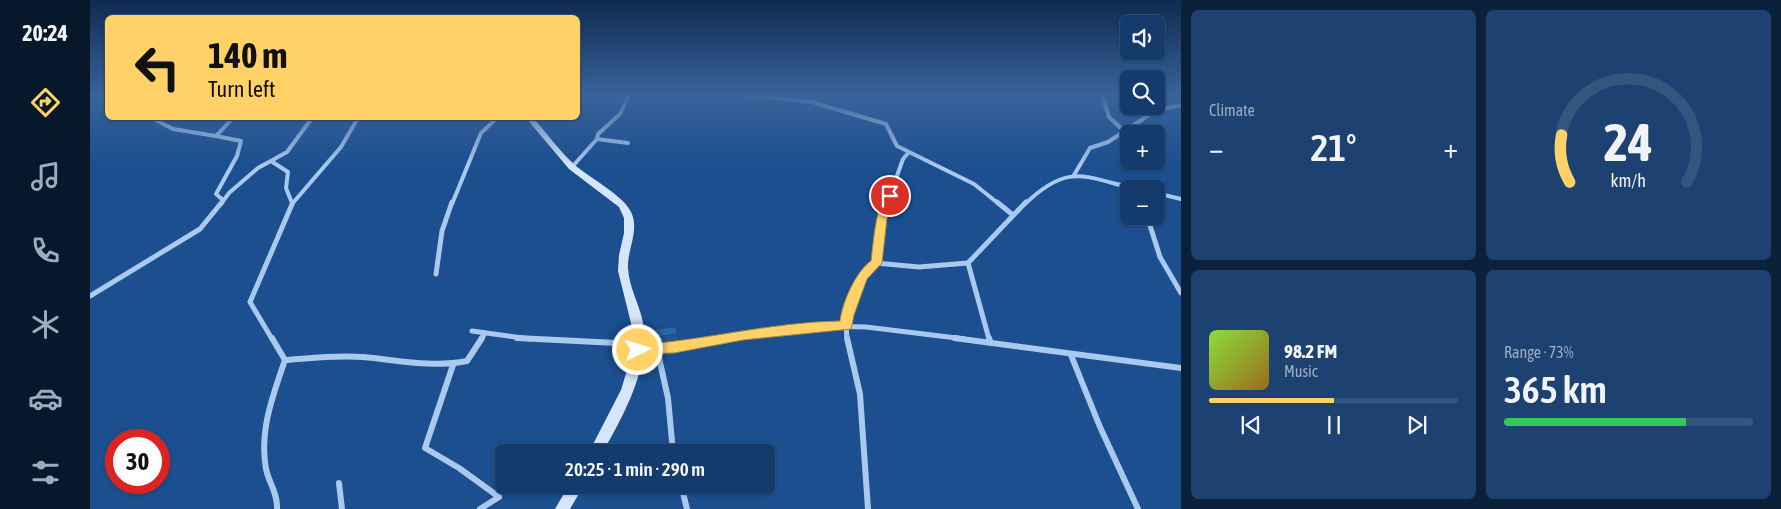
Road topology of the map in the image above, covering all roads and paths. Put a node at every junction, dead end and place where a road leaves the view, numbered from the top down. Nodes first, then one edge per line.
1 (615, 119) edge
2 (869, 119) edge
3 (156, 120) edge
4 (231, 120) edge
5 (311, 120) edge
6 (357, 120) edge
7 (495, 120) edge
8 (531, 120) edge
9 (1120, 134) edge
10 (216, 136) junction
11 (597, 139) junction
12 (628, 143) dead end
13 (909, 152) junction
14 (271, 161) junction
15 (572, 167) junction
16 (1074, 175) junction
17 (1120, 185) edge
18 (1165, 195) edge
19 (1181, 199) edge
20 (223, 200) junction
21 (292, 203) junction
22 (1013, 214) junction
23 (1150, 225) edge
24 (876, 263) junction
25 (968, 263) junction
26 (436, 274) dead end
27 (1181, 293) edge
28 (90, 296) edge
29 (846, 326) junction
30 (472, 331) dead end
31 (485, 333) junction
32 (990, 341) junction
33 (638, 347) junction
34 (657, 349) junction
35 (1071, 354) junction
36 (285, 360) junction
37 (453, 364) junction
38 (1181, 368) edge
39 (600, 444) edge
40 (672, 444) edge
41 (339, 483) dead end
42 (571, 494) edge
43 (684, 494) edge
44 (276, 509) edge
45 (342, 509) edge
46 (480, 509) edge
47 (562, 509) edge
48 (688, 509) edge
49 (868, 509) edge
50 (1138, 509) edge

1 - 11 street
2 - 13 street
3 - 10 street
4 - 10 street
5 - 14 street
6 - 21 street
7 - 26 street
8 - 15 street
9 - 16 street
10 - 20 street
11 - 12 street
11 - 15 street
13 - 22 street
13 - 24 street
14 - 20 street
14 - 21 street
15 - 33 street
16 - 17 street
16 - 22 street
18 - 19 street
20 - 28 street
21 - 36 street
22 - 25 street
23 - 27 street
24 - 25 street
24 - 29 street
25 - 32 street
29 - 32 street
29 - 34 street
29 - 49 street
30 - 31 street
31 - 33 street
31 - 37 street
32 - 35 street
33 - 34 street
33 - 39 street
34 - 40 street
35 - 38 street
35 - 50 street
36 - 37 street
36 - 44 street
37 - 46 street
41 - 45 street
42 - 47 street
43 - 48 street

